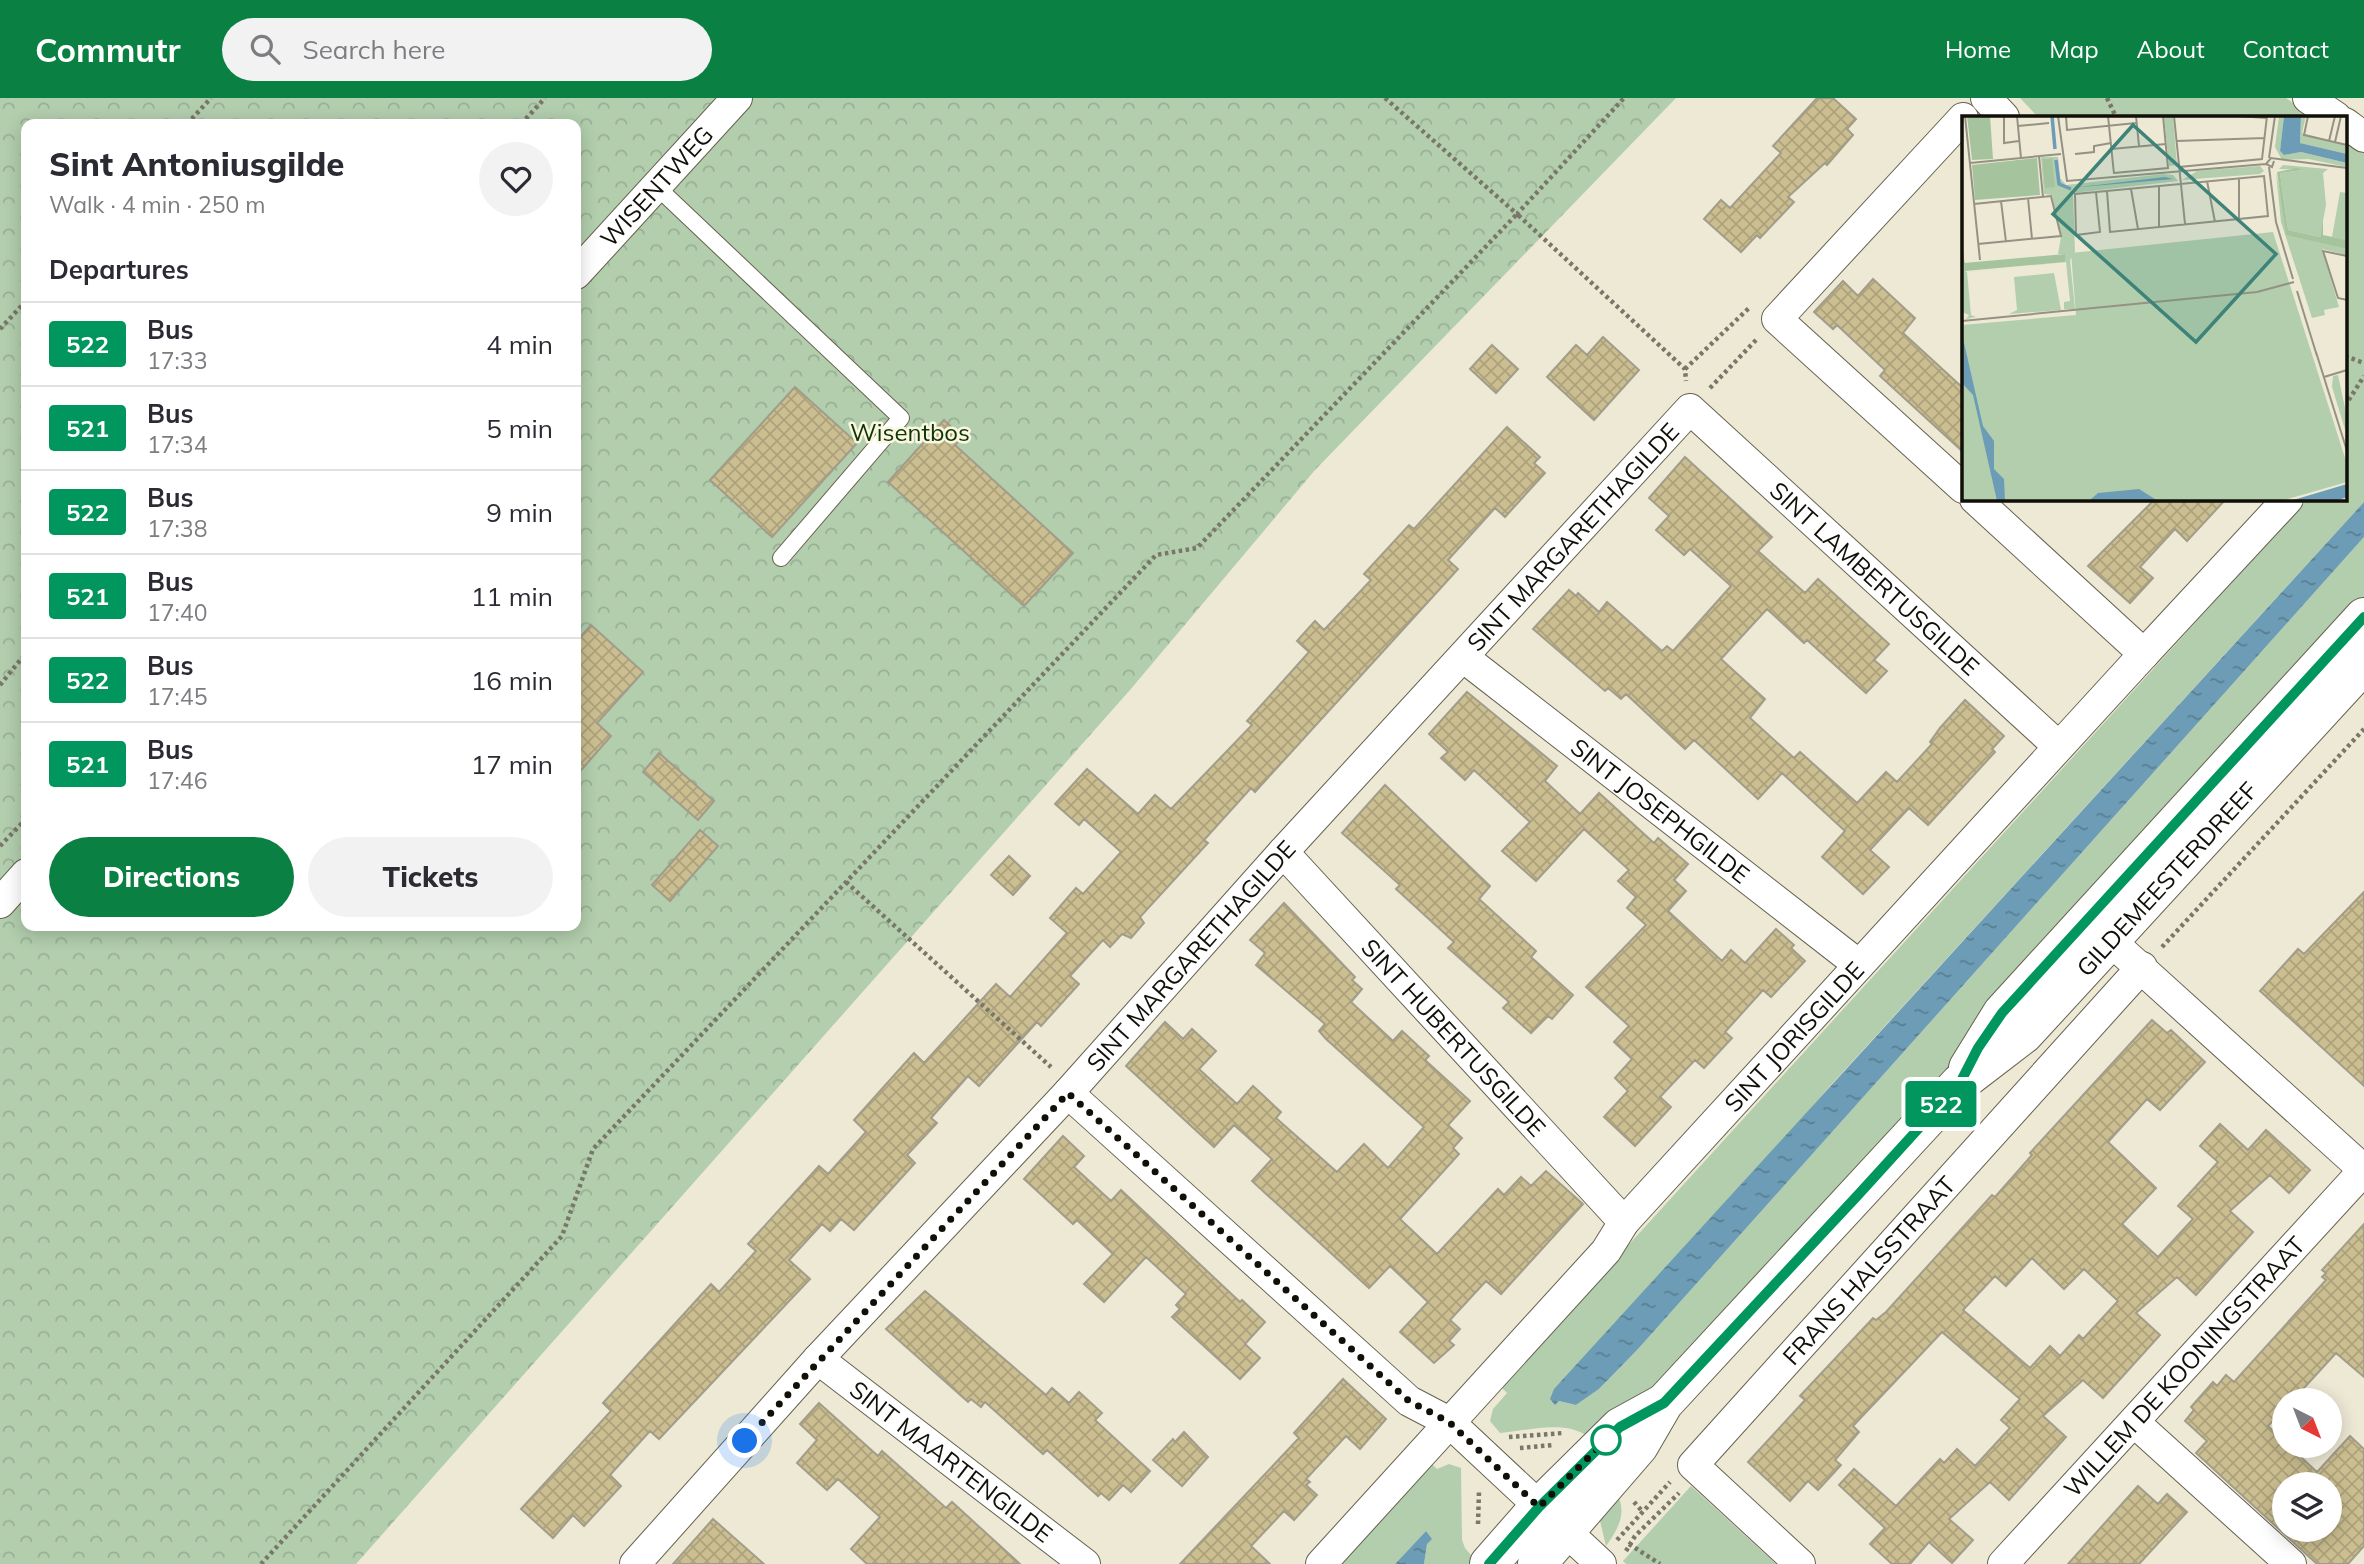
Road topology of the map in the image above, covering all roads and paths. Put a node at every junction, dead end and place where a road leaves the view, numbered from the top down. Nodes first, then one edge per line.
1 (211, 98) edge
2 (545, 98) edge
3 (737, 98) edge
4 (1385, 98) edge
5 (1624, 98) edge
6 (1984, 98) edge
7 (2107, 98) edge
8 (2308, 98) edge
9 (1966, 116) edge
10 (2003, 116) edge
11 (2116, 116) edge
12 (2335, 116) edge
13 (192, 119) edge
14 (526, 119) edge
15 (1962, 120) edge
16 (2346, 124) edge
17 (2364, 136) edge
18 (657, 187) junction
19 (1517, 214) junction
20 (581, 269) edge
21 (21, 306) edge
22 (1777, 319) junction
23 (0, 329) edge
24 (2346, 356) edge
25 (2364, 363) edge
26 (1685, 369) junction
27 (2364, 376) edge
28 (2346, 404) edge
29 (1690, 409) junction
30 (1962, 487) edge
31 (1976, 500) edge
32 (2287, 500) edge
33 (781, 558) dead end
34 (2364, 617) edge
35 (2144, 654) junction
36 (1463, 657) junction
37 (21, 659) edge
38 (2364, 664) edge
39 (0, 685) edge
40 (2364, 729) edge
41 (2058, 746) junction
42 (21, 823) edge
43 (0, 846) edge
44 (1283, 852) junction
45 (21, 880) edge
46 (846, 882) junction
47 (0, 903) edge
48 (2099, 930) junction
49 (1859, 965) junction
50 (2142, 967) junction
51 (1068, 1093) junction
52 (2364, 1170) edge
53 (1624, 1222) junction
54 (818, 1359) junction
55 (1449, 1422) junction
56 (2134, 1422) junction
57 (1576, 1434) dead end
58 (1481, 1452) junction
59 (1690, 1475) junction
60 (1552, 1520) junction
61 (1618, 1538) junction
62 (1629, 1544) junction
63 (1493, 1560) edge
64 (1603, 1561) edge
65 (261, 1564) edge
66 (635, 1564) edge
67 (1085, 1564) edge
68 (1321, 1564) edge
69 (1537, 1564) edge
70 (1660, 1564) edge
71 (1800, 1564) edge
72 (2003, 1564) edge
73 (2291, 1564) edge

1 - 13 path
2 - 14 path
3 - 18 street, WISENTWEG
4 - 19 path
5 - 19 path
6 - 9 street
6 - 10 street
7 - 11 path
8 - 12 street
15 - 22 street
16 - 17 street
18 - 20 street, WISENTWEG
18 - 33 lane
19 - 26 path
19 - 46 path
21 - 23 path
22 - 26 path
22 - 29 path
22 - 30 street
24 - 25 path
26 - 29 path
27 - 28 path
29 - 36 street, SINT MARGARETHAGILDE
29 - 41 street, SINT LAMBERTUSGILDE
31 - 35 street
32 - 35 street, SINT JORISGILDE
34 - 48 street, GILDEMEESTERDREEF
35 - 41 street, SINT JORISGILDE
36 - 44 street, SINT MARGARETHAGILDE
36 - 49 street, SINT JOSEPHGILDE
37 - 39 path
38 - 48 street, GILDEMEESTERDREEF
40 - 50 path, GILDEMEESTERDREEF
41 - 49 street, SINT JORISGILDE
42 - 43 path
44 - 51 street, SINT MARGARETHAGILDE
44 - 53 street, SINT HUBERTUSGILDE
45 - 47 street
46 - 51 path
46 - 65 path
48 - 50 street
48 - 60 street, GILDEMEESTERDREEF
49 - 53 street, SINT JORISGILDE
50 - 52 street
50 - 59 street, FRANS HALSSTRAAT
51 - 54 street, SINT MARGARETHAGILDE
51 - 55 street
52 - 56 street, WILLEM DE KOONINGSTRAAT
53 - 55 street, SINT JORISGILDE
54 - 66 street, SINT MARGARETHAGILDE
54 - 67 street, SINT MAARTENGILDE
55 - 58 street
55 - 68 street, SINT JORISGILDE
56 - 72 street, WILLEM DE KOONINGSTRAAT
56 - 73 street
57 - 58 path
58 - 60 street
58 - 63 path
59 - 61 path
59 - 62 path
59 - 71 street
60 - 63 street, GILDEMEESTERDREEF
60 - 64 street
60 - 69 street, GILDEMEESTERDREEF
61 - 62 path
61 - 64 path
62 - 64 path
62 - 70 path

